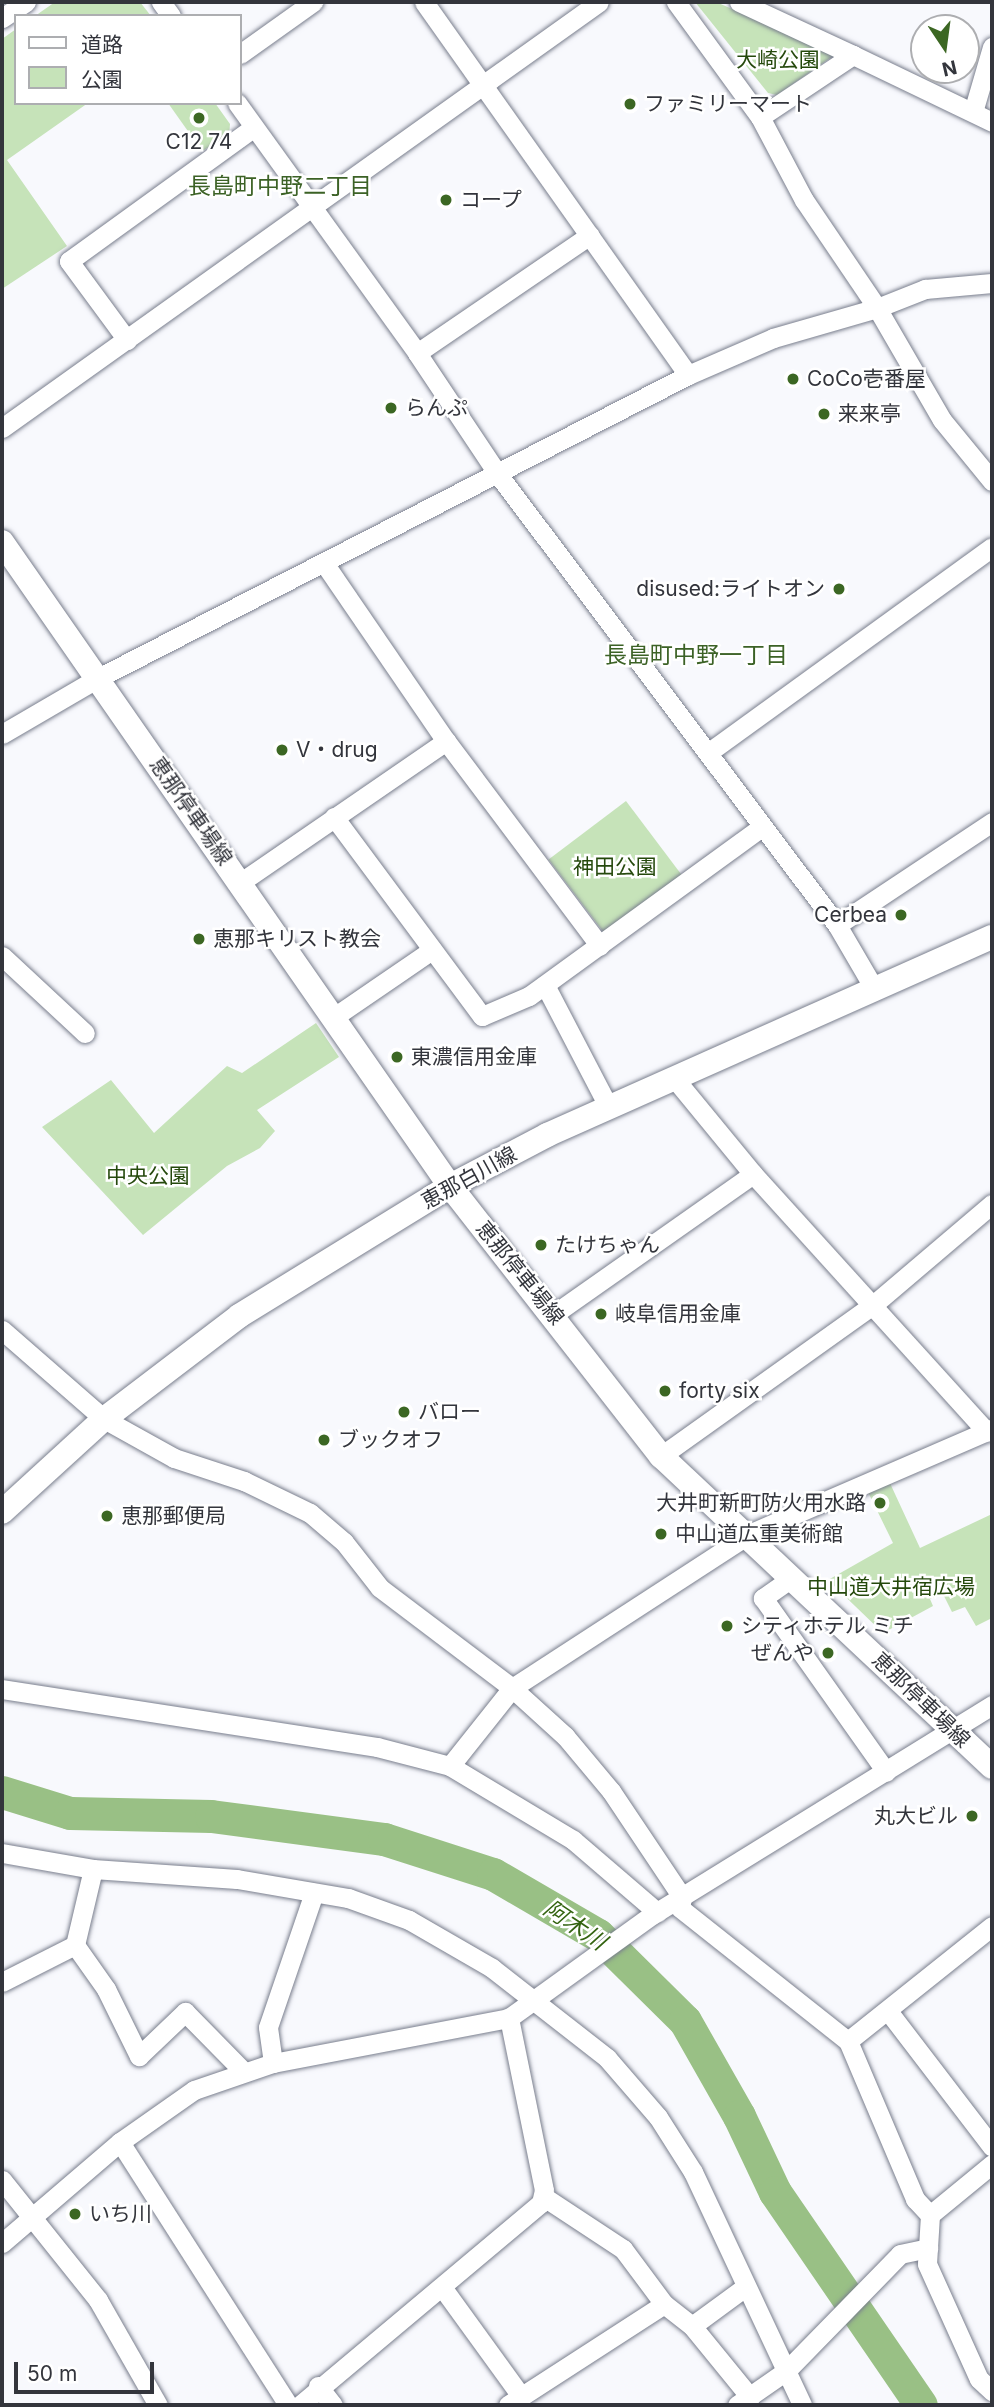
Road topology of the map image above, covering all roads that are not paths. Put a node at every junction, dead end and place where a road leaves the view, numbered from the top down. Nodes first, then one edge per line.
1 (26, 2) edge
2 (313, 2) edge
3 (424, 2) edge
4 (599, 2) edge
5 (676, 2) edge
6 (739, 2) edge
7 (2, 18) edge
8 (992, 47) edge
9 (242, 53) edge
10 (853, 55) junction
11 (484, 87) junction
12 (238, 105) edge
13 (973, 112) junction
14 (760, 117) junction
15 (992, 122) edge
16 (254, 127) junction
17 (313, 208) junction
18 (590, 235) junction
19 (992, 283) edge
20 (877, 308) junction
21 (127, 340) junction
22 (417, 353) junction
23 (688, 374) junction
24 (2, 428) edge
25 (497, 473) junction
26 (992, 481) edge
27 (2, 542) edge
28 (992, 547) edge
29 (324, 563) junction
30 (98, 678) junction
31 (2, 734) edge
32 (446, 741) junction
33 (709, 752) junction
34 (334, 817) junction
35 (992, 822) edge
36 (760, 828) junction
37 (241, 881) junction
38 (837, 925) junction
39 (992, 937) edge
40 (600, 947) junction
41 (432, 950) junction
42 (2, 956) edge
43 (545, 985) junction
44 (875, 990) junction
45 (334, 1017) junction
46 (85, 1033) dead end
47 (675, 1079) junction
48 (609, 1108) junction
49 (753, 1174) junction
50 (450, 1186) junction
51 (992, 1204) edge
52 (874, 1304) junction
53 (554, 1314) junction
54 (2, 1330) edge
55 (104, 1419) junction
56 (990, 1431) edge
57 (661, 1456) junction
58 (2, 1512) edge
59 (749, 1534) junction
60 (793, 1577) junction
61 (512, 1688) junction
62 (2, 1689) edge
63 (992, 1705) edge
64 (954, 1731) junction
65 (450, 1766) junction
66 (992, 1767) edge
67 (886, 1772) junction
68 (2, 1853) edge
69 (93, 1869) junction
70 (314, 1893) junction
71 (682, 1897) junction
72 (655, 1913) junction
73 (992, 1926) edge
74 (75, 1945) junction
75 (2, 1982) edge
76 (532, 2002) junction
77 (888, 2011) junction
78 (509, 2018) junction
79 (848, 2042) junction
80 (273, 2063) junction
81 (244, 2072) junction
82 (120, 2142) junction
83 (992, 2147) edge
84 (992, 2164) edge
85 (2, 2180) edge
86 (544, 2197) junction
87 (930, 2214) junction
88 (31, 2218) junction
89 (2, 2243) edge
90 (928, 2248) junction
91 (442, 2287) junction
92 (744, 2288) junction
93 (664, 2304) junction
94 (692, 2326) junction
95 (786, 2371) junction
96 (318, 2386) junction
97 (992, 2391) edge
98 (514, 2401) edge
99 (743, 2401) edge
100 (158, 2405) edge
101 (288, 2405) edge
102 (300, 2405) edge
103 (333, 2405) edge
104 (802, 2405) edge

1 - 7 street
2 - 9 street
3 - 11 street
4 - 11 street
5 - 14 street
6 - 10 street
8 - 13 street
10 - 13 street
10 - 14 street
11 - 17 street
11 - 18 street
12 - 16 street
13 - 15 street
14 - 20 street
16 - 17 street
16 - 21 street
17 - 21 street
17 - 22 street
18 - 22 street
18 - 23 street
19 - 20 street
20 - 23 street
20 - 26 street
21 - 24 street
22 - 25 street
23 - 25 street
25 - 29 street
25 - 33 street
27 - 30 main road, 恵那停車場線
28 - 33 street
29 - 30 street
29 - 32 street
30 - 31 street
30 - 37 main road, 恵那停車場線
32 - 34 street
32 - 40 street
33 - 36 street
34 - 37 street
34 - 41 street
35 - 38 street
36 - 38 street
36 - 40 street
37 - 45 main road, 恵那停車場線
38 - 44 street
39 - 44 main road, 恵那白川線
40 - 43 street
41 - 43 street
41 - 45 street
42 - 46 street
43 - 48 street
44 - 47 main road, 恵那白川線
45 - 50 main road, 恵那停車場線
47 - 48 main road, 恵那白川線
47 - 49 street
48 - 50 main road, 恵那白川線
49 - 52 street
49 - 53 street
50 - 53 main road, 恵那停車場線
50 - 55 main road, 恵那白川線
51 - 52 street
52 - 56 street
52 - 57 street
53 - 57 main road, 恵那停車場線
54 - 55 street
55 - 58 main road, 恵那白川線
55 - 61 street
56 - 59 street
57 - 59 main road, 恵那停車場線
59 - 60 main road, 恵那停車場線
59 - 61 street
60 - 64 main road, 恵那停車場線
60 - 67 street
61 - 65 street
61 - 71 street
62 - 65 street
63 - 64 street
64 - 66 main road, 恵那停車場線
64 - 67 street
65 - 72 street
67 - 71 street
68 - 69 street
69 - 70 street
69 - 74 street
70 - 76 street
70 - 80 street
71 - 72 street
71 - 79 street
72 - 76 street
73 - 77 street
74 - 75 street
74 - 81 street
76 - 78 street
76 - 92 street
77 - 79 street
77 - 83 street
78 - 80 street
78 - 86 street
79 - 87 street
80 - 81 street
81 - 82 street
82 - 88 street
82 - 101 street
84 - 87 street
85 - 88 street
86 - 91 street
86 - 93 street
87 - 90 street
88 - 89 street
88 - 100 street
90 - 95 street
90 - 97 street
91 - 96 street
91 - 98 street
92 - 94 street
92 - 95 street
93 - 94 street
93 - 98 street
94 - 99 street
95 - 99 street
95 - 104 street
96 - 102 street
96 - 103 street

